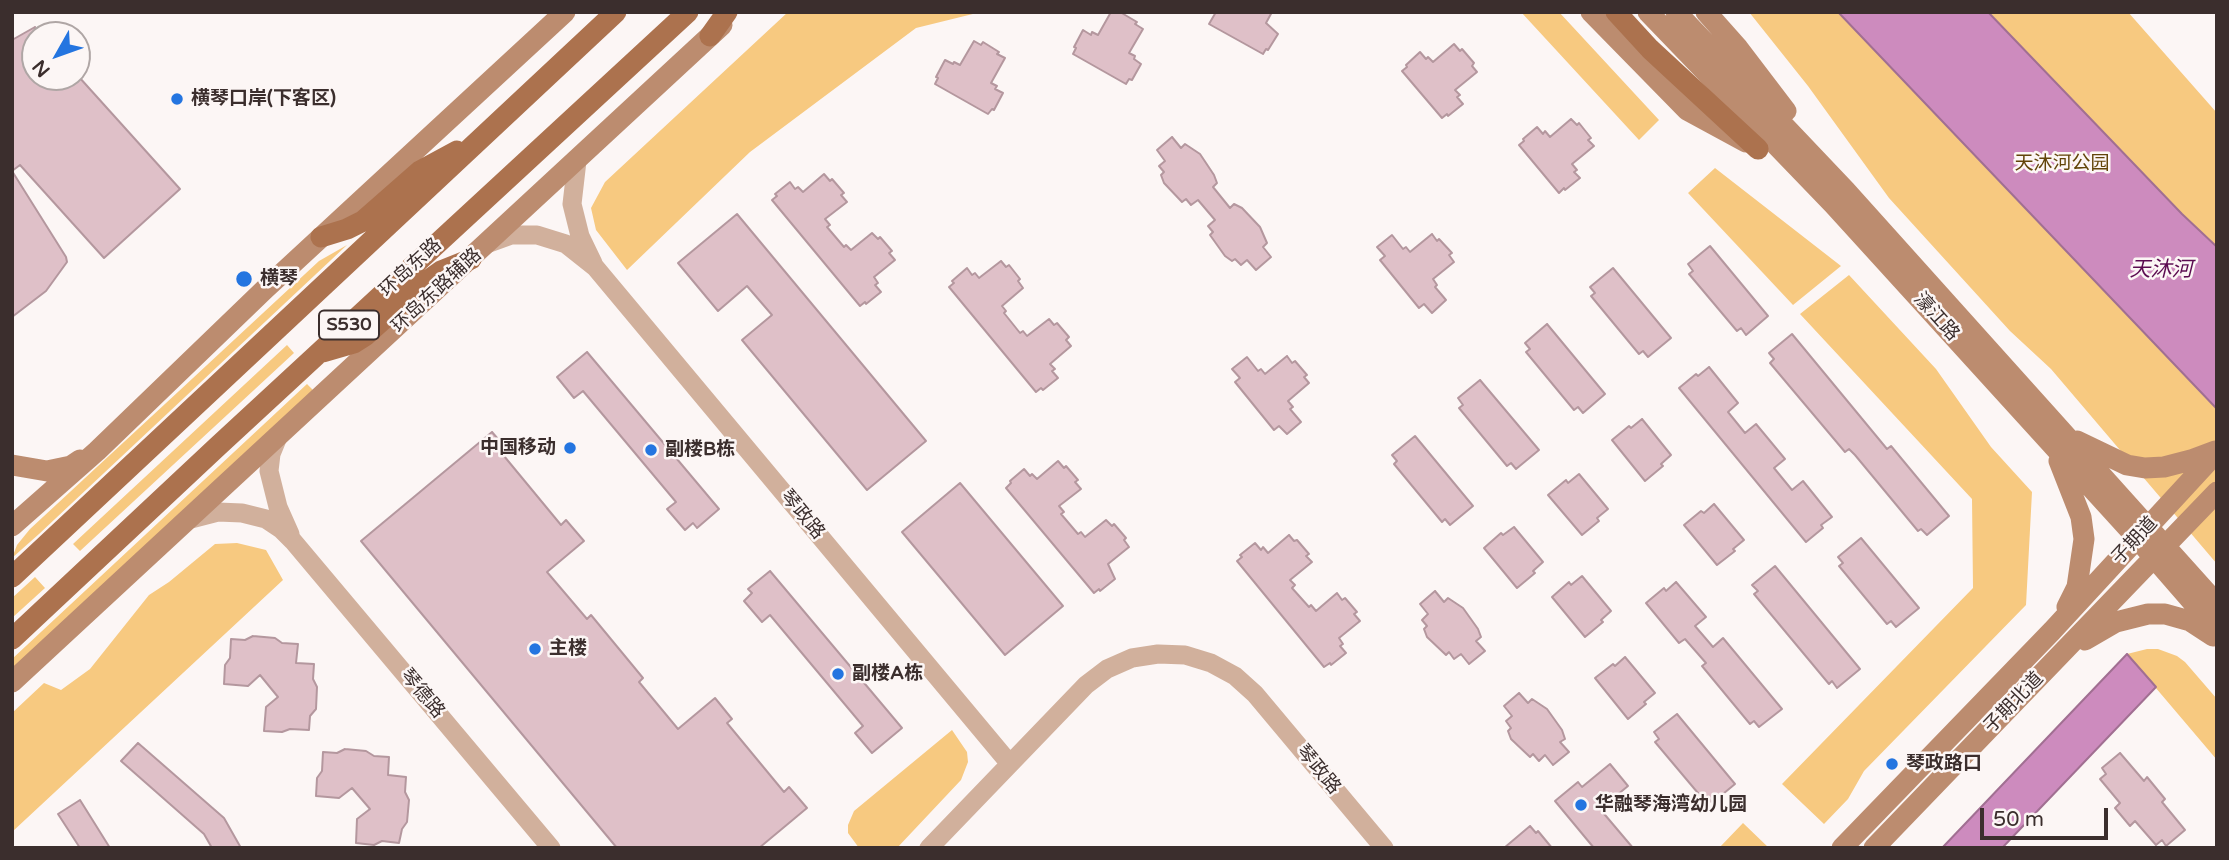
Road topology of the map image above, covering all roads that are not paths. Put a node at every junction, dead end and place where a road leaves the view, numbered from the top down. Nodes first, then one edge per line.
1 (565, 12) edge
2 (616, 12) edge
3 (688, 12) edge
4 (727, 12) edge
5 (737, 12) edge
6 (1591, 12) edge
7 (1616, 12) edge
8 (1648, 12) edge
9 (1676, 12) edge
10 (1706, 12) edge
11 (710, 36) junction
12 (481, 139) junction
13 (1758, 149) junction
14 (576, 161) junction
15 (1840, 197) junction
16 (321, 237) junction
17 (489, 243) junction
18 (471, 259) junction
19 (594, 267) junction
20 (318, 354) junction
21 (278, 437) junction
22 (2059, 440) junction
23 (97, 451) junction
24 (2217, 451) edge
25 (12, 466) edge
26 (2217, 492) edge
27 (186, 521) junction
28 (12, 526) edge
29 (2143, 532) junction
30 (293, 541) junction
31 (2160, 553) junction
32 (12, 577) edge
33 (2217, 604) edge
34 (2217, 630) edge
35 (2052, 631) junction
36 (12, 639) edge
37 (2217, 639) edge
38 (2065, 651) junction
39 (12, 682) edge
40 (1010, 764) junction
41 (551, 848) edge
42 (929, 848) edge
43 (1384, 848) edge
44 (1842, 848) edge
45 (1874, 848) edge

1 - 16 main road
2 - 12 main road, S530
3 - 20 main road, 环岛东路 / S530
4 - 11 main road
5 - 11 main road, 环岛东路辅路
6 - 13 main road
7 - 13 main road
8 - 15 main road, 濠江路
9 - 15 main road, 濠江路
10 - 15 main road
11 - 14 main road, 环岛东路辅路
12 - 16 main road
12 - 32 main road, S530
13 - 15 main road
14 - 17 main road, 环岛东路辅路
14 - 19 street
15 - 22 main road, 濠江路
16 - 23 main road
17 - 18 main road, 环岛东路辅路
17 - 19 street
18 - 20 main road
18 - 21 main road, 环岛东路辅路
19 - 40 street, 琴政路
20 - 36 main road, 环岛东路 / S530
21 - 27 main road, 环岛东路辅路
21 - 30 street, 琴德路
22 - 24 main road
22 - 29 main road, 濠江路
22 - 35 main road
23 - 25 main road
23 - 28 main road
24 - 29 main road, 子期道
26 - 31 main road, 子期道
27 - 30 street, 琴德路
27 - 39 main road, 环岛东路辅路
29 - 31 main road, 濠江路
29 - 35 main road, 子期道
30 - 41 street, 琴德路
31 - 33 main road, 濠江路
31 - 34 main road, 濠江路
31 - 38 main road, 子期北道
35 - 44 main road, 子期北道
37 - 38 main road
38 - 45 main road, 子期北道
40 - 42 street, 琴政路
40 - 43 street, 琴政路

